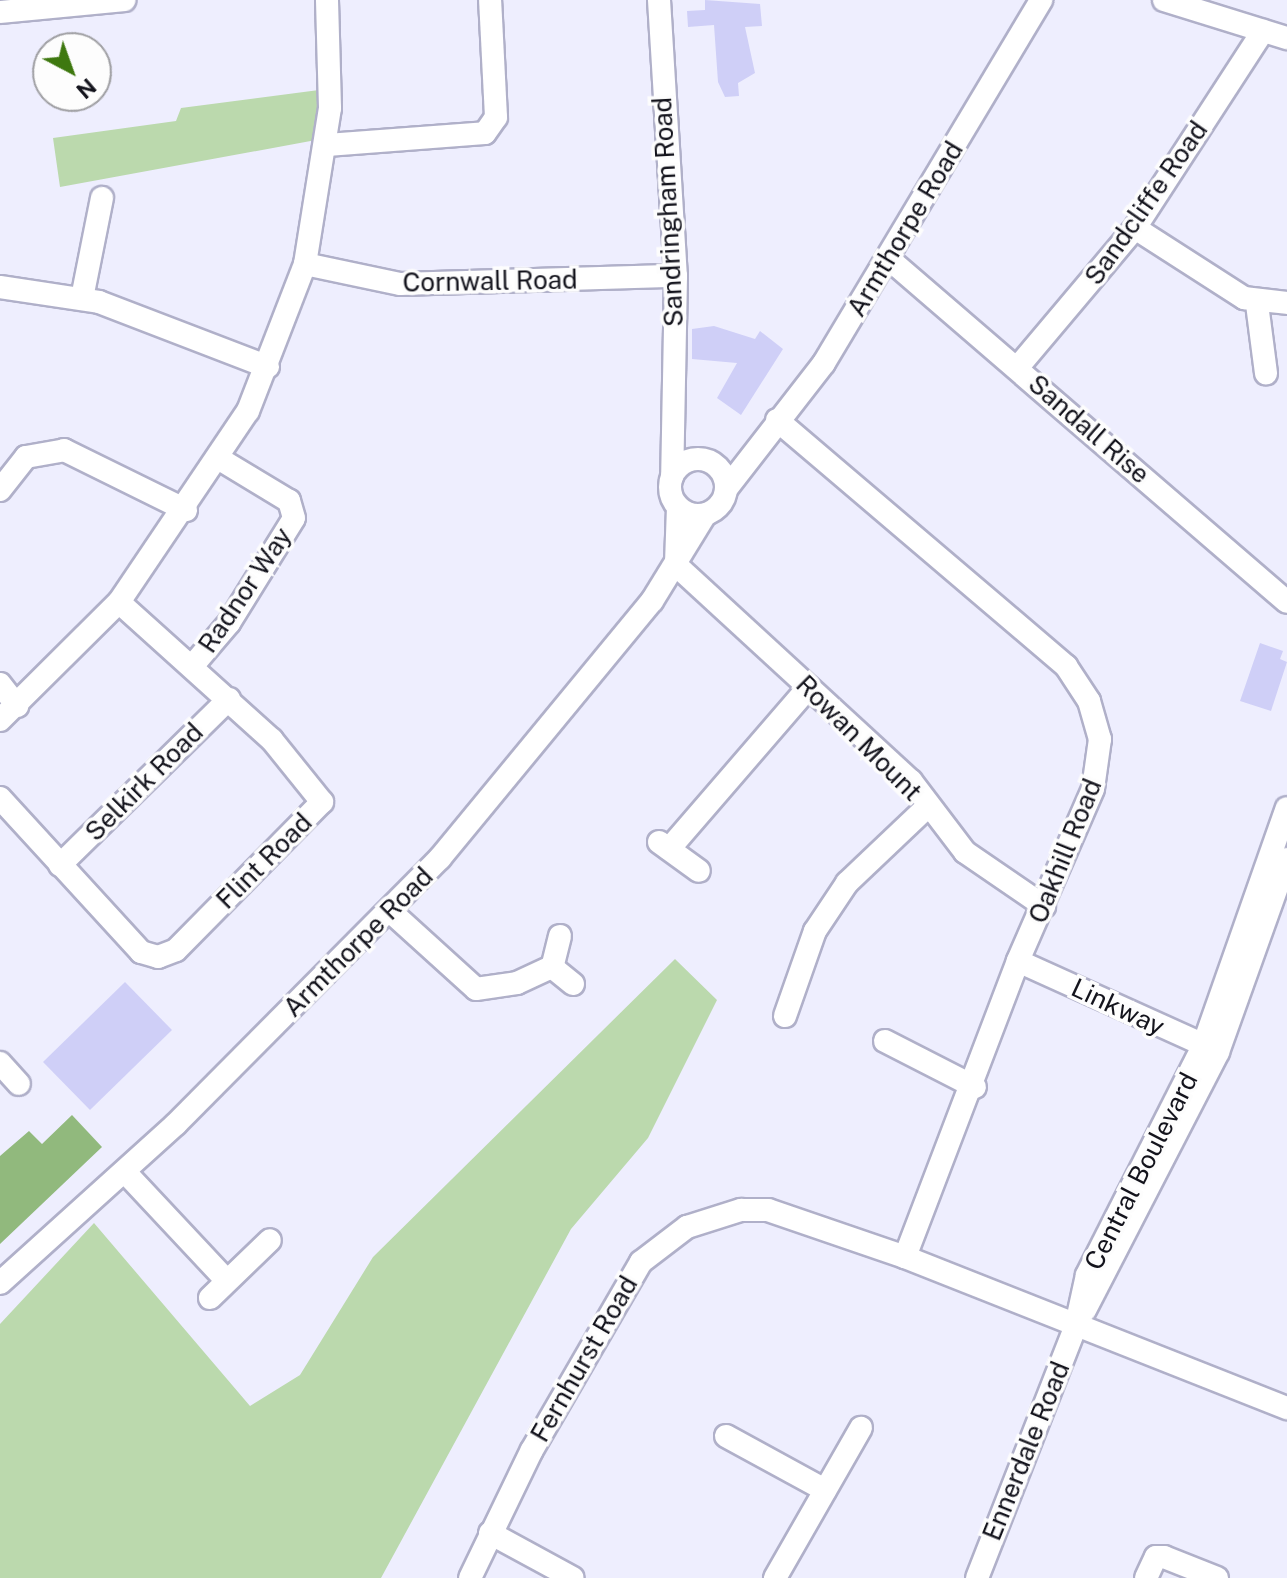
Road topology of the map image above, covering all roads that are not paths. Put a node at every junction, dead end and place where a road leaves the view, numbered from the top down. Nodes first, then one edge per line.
1 (124, 0) edge
2 (327, 0) edge
3 (490, 0) edge
4 (659, 0) edge
5 (1041, 0) edge
6 (1164, 0) edge
7 (0, 12) edge
8 (1263, 31) junction
9 (1287, 38) edge
10 (327, 145) junction
11 (102, 198) dead end
12 (1135, 228) junction
13 (889, 259) junction
14 (305, 264) junction
15 (676, 276) junction
16 (0, 287) edge
17 (82, 298) junction
18 (1287, 303) edge
19 (1257, 304) junction
20 (268, 367) junction
21 (1018, 367) junction
22 (1266, 373) dead end
23 (777, 420) junction
24 (675, 425) junction
25 (752, 447) junction
26 (221, 460) junction
27 (702, 460) junction
28 (672, 476) junction
29 (727, 488) junction
30 (0, 490) edge
31 (678, 507) junction
32 (186, 510) junction
33 (705, 515) junction
34 (676, 565) junction
35 (119, 602) junction
36 (1287, 602) edge
37 (194, 664) junction
38 (0, 684) edge
39 (809, 687) junction
40 (229, 699) junction
41 (8, 713) edge
42 (0, 798) edge
43 (928, 806) junction
44 (1287, 808) edge
45 (1281, 862) edge
46 (60, 865) junction
47 (699, 871) dead end
48 (1044, 906) junction
49 (390, 911) junction
50 (560, 936) dead end
51 (1018, 961) junction
52 (552, 967) junction
53 (573, 984) dead end
54 (785, 1016) dead end
55 (885, 1041) dead end
56 (1211, 1049) junction
57 (0, 1063) edge
58 (19, 1084) dead end
59 (975, 1087) junction
60 (125, 1172) junction
61 (270, 1240) dead end
62 (905, 1257) junction
63 (227, 1281) junction
64 (0, 1283) edge
65 (210, 1298) dead end
66 (1076, 1325) junction
67 (1287, 1408) edge
68 (861, 1428) dead end
69 (726, 1436) dead end
70 (825, 1490) junction
71 (490, 1533) junction
72 (470, 1578) edge
73 (573, 1578) edge
74 (775, 1578) edge
75 (977, 1578) edge
76 (1146, 1578) edge
77 (1217, 1578) edge

1 - 7 street
2 - 10 street
3 - 10 street
4 - 15 street, Sandringham Road
5 - 13 street, Armthorpe Road
6 - 8 street
8 - 9 street
8 - 12 street, Sandcliffe Road
10 - 14 street
11 - 17 street
12 - 19 street
12 - 21 street, Sandcliffe Road
13 - 21 street, Sandall Rise
13 - 23 street, Armthorpe Road
14 - 15 street, Cornwall Road
14 - 20 street
15 - 24 street, Sandringham Road
16 - 17 street
17 - 20 street
18 - 19 street
19 - 22 street
20 - 26 street
21 - 36 street, Sandall Rise
23 - 25 street, Armthorpe Road
23 - 48 street, Oakhill Road
24 - 27 street
24 - 28 street, Sandringham Road
25 - 27 street
25 - 29 street, Armthorpe Road
26 - 32 street
26 - 37 street, Radnor Way
27 - 28 street
27 - 29 street
28 - 31 street
29 - 33 street
30 - 32 street
31 - 33 street
31 - 34 street
32 - 35 street
33 - 34 street, Armthorpe Road
34 - 39 street, Rowan Mount
34 - 49 street, Armthorpe Road
35 - 37 street, Flint Road
35 - 41 street
37 - 40 street, Flint Road
38 - 41 street
39 - 43 street, Rowan Mount
39 - 47 street
40 - 46 street, Selkirk Road
40 - 46 street, Flint Road
42 - 46 street, Flint Road
43 - 48 street, Rowan Mount
43 - 54 street
44 - 45 street, Central Boulevard
45 - 56 street, Central Boulevard
48 - 51 street, Oakhill Road
49 - 52 street
49 - 60 street, Armthorpe Road
50 - 52 street
51 - 56 street, Linkway
51 - 59 street, Oakhill Road
52 - 53 street
55 - 59 street
56 - 66 street, Central Boulevard
57 - 58 street
59 - 62 street, Oakhill Road
60 - 63 street
60 - 64 street, Armthorpe Road
61 - 63 street
62 - 66 street, Fernhurst Road
62 - 71 street, Fernhurst Road
63 - 65 street
66 - 67 street, Fernhurst Road
66 - 75 street, Ennerdale Road
68 - 70 street
69 - 70 street
70 - 74 street
71 - 72 street, Fernhurst Road
71 - 73 street
76 - 77 street

